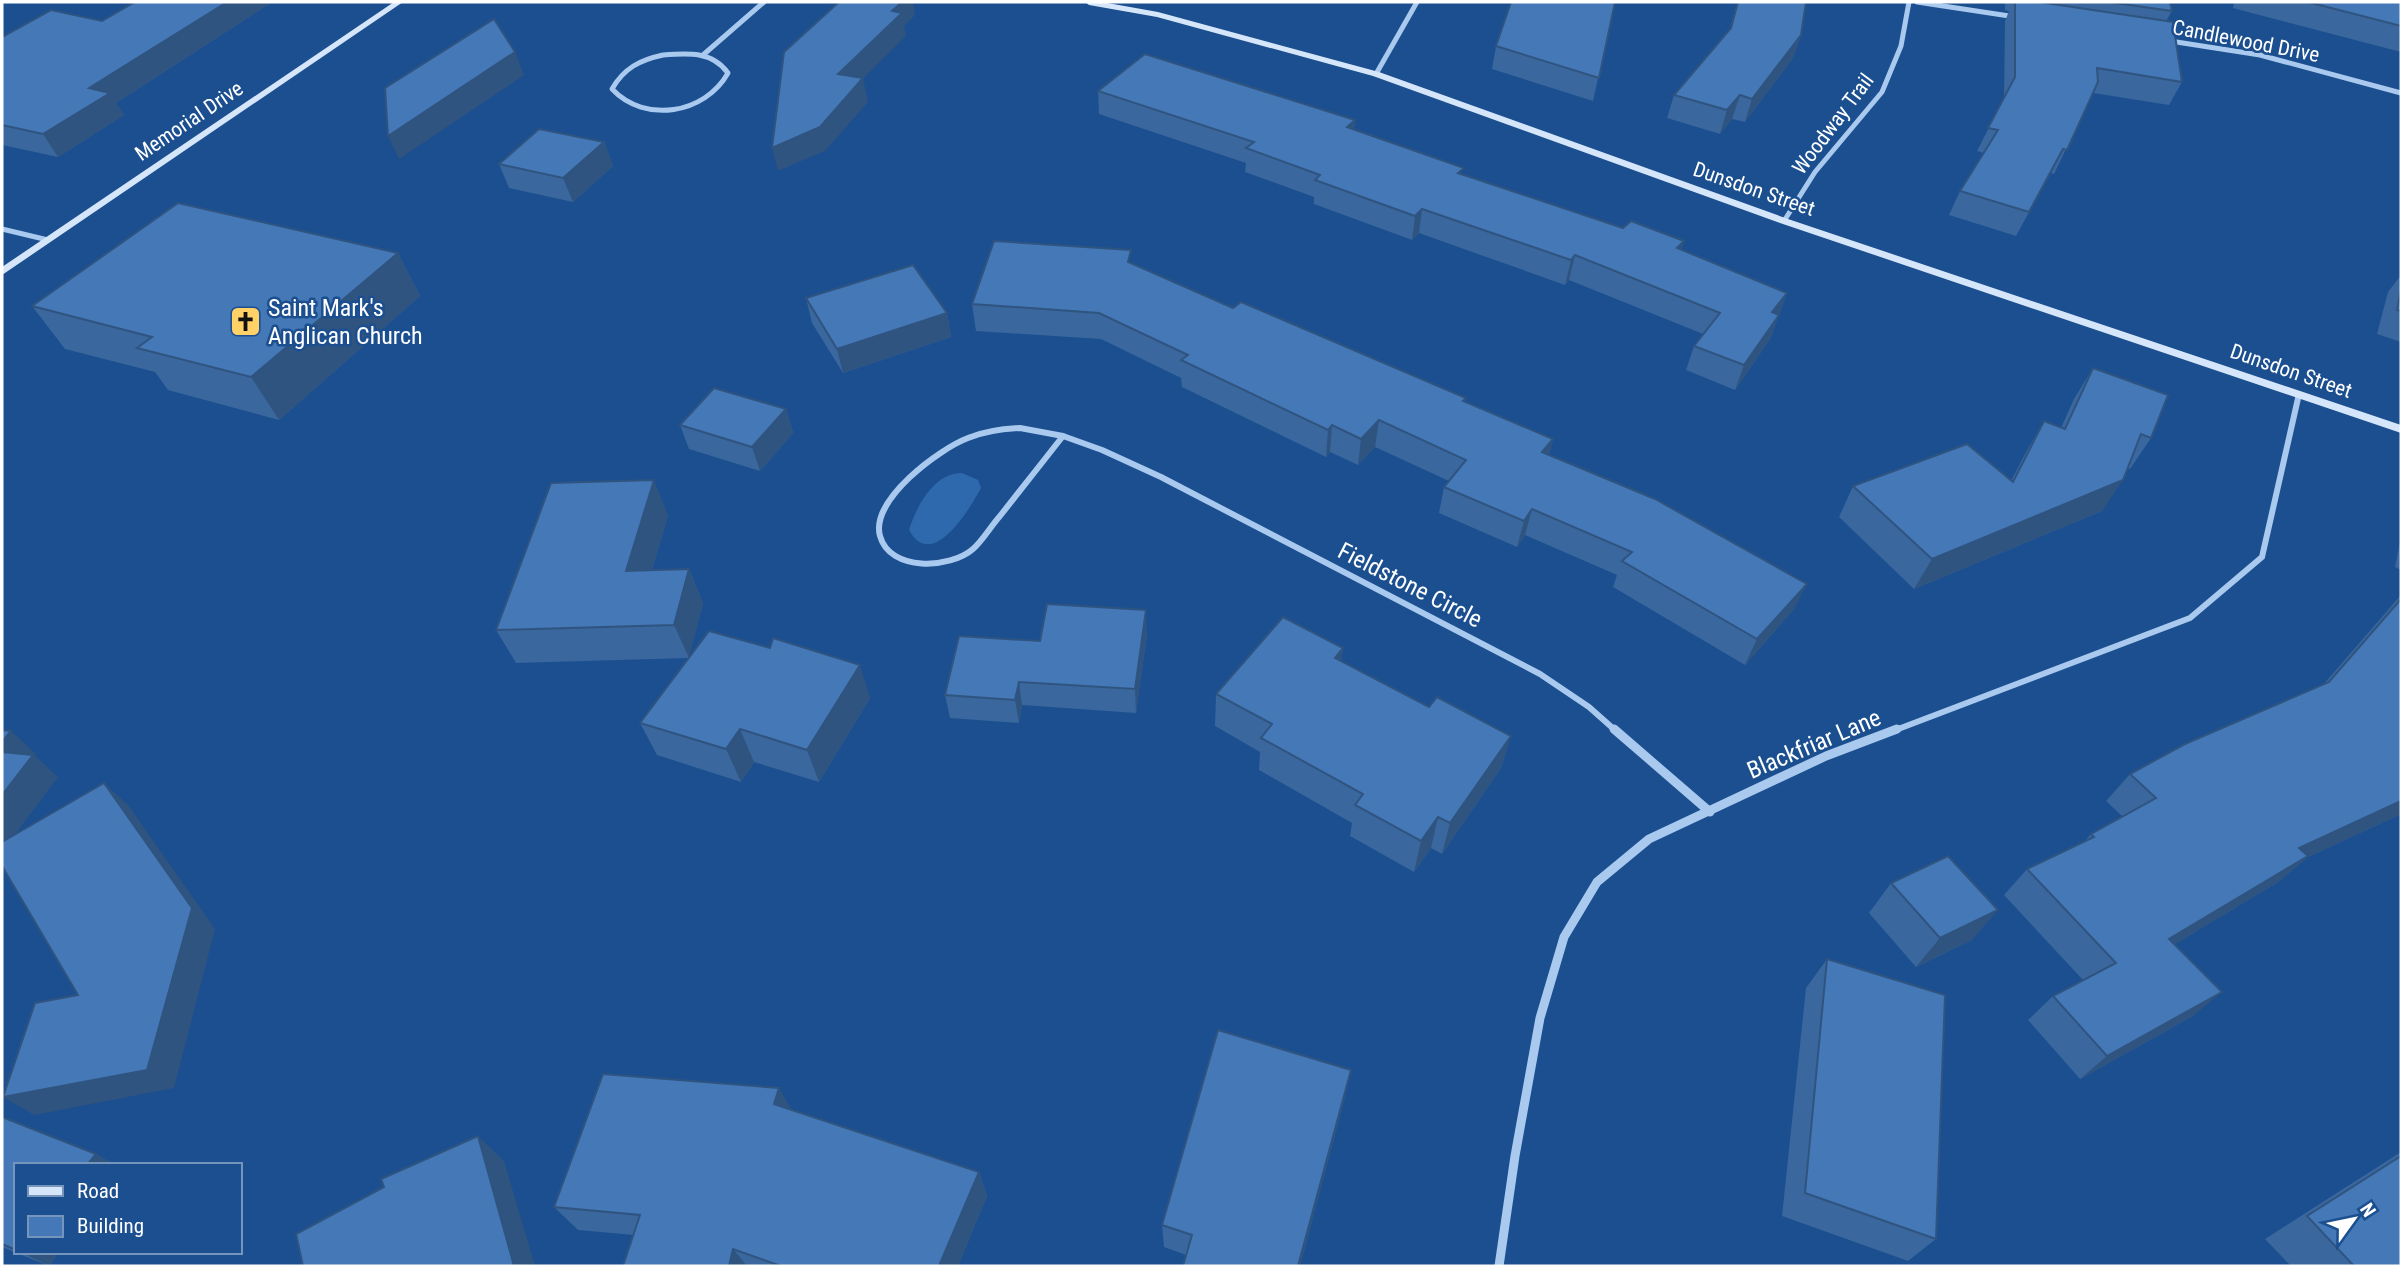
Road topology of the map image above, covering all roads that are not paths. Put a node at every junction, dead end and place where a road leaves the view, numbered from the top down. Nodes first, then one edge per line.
1 (399, 2) edge
2 (764, 2) edge
3 (1089, 2) edge
4 (1417, 2) edge
5 (1909, 2) edge
6 (1917, 2) edge
7 (2026, 19) edge
8 (2164, 40) edge
9 (703, 55) junction
10 (1377, 75) junction
11 (2401, 93) edge
12 (1784, 221) junction
13 (2, 229) edge
14 (48, 240) junction
15 (2, 272) edge
16 (2299, 394) junction
17 (2401, 429) edge
18 (1064, 435) junction
19 (1710, 812) junction
20 (1499, 1266) edge

1 - 14 main road, Memorial Drive
2 - 9 street
3 - 10 main road, Dunsdon Street
4 - 10 street
5 - 12 street, Woodway Trail
6 - 7 street
8 - 11 street, Candlewood Drive
9 - 9 street
10 - 12 main road, Dunsdon Street
12 - 16 main road, Dunsdon Street
13 - 14 street
14 - 15 main road, Memorial Drive
16 - 17 main road, Dunsdon Street
16 - 19 street, Blackfriar Lane
18 - 18 street, Fieldstone Circle
18 - 19 street, Fieldstone Circle
19 - 20 street, Blackfriar Lane

